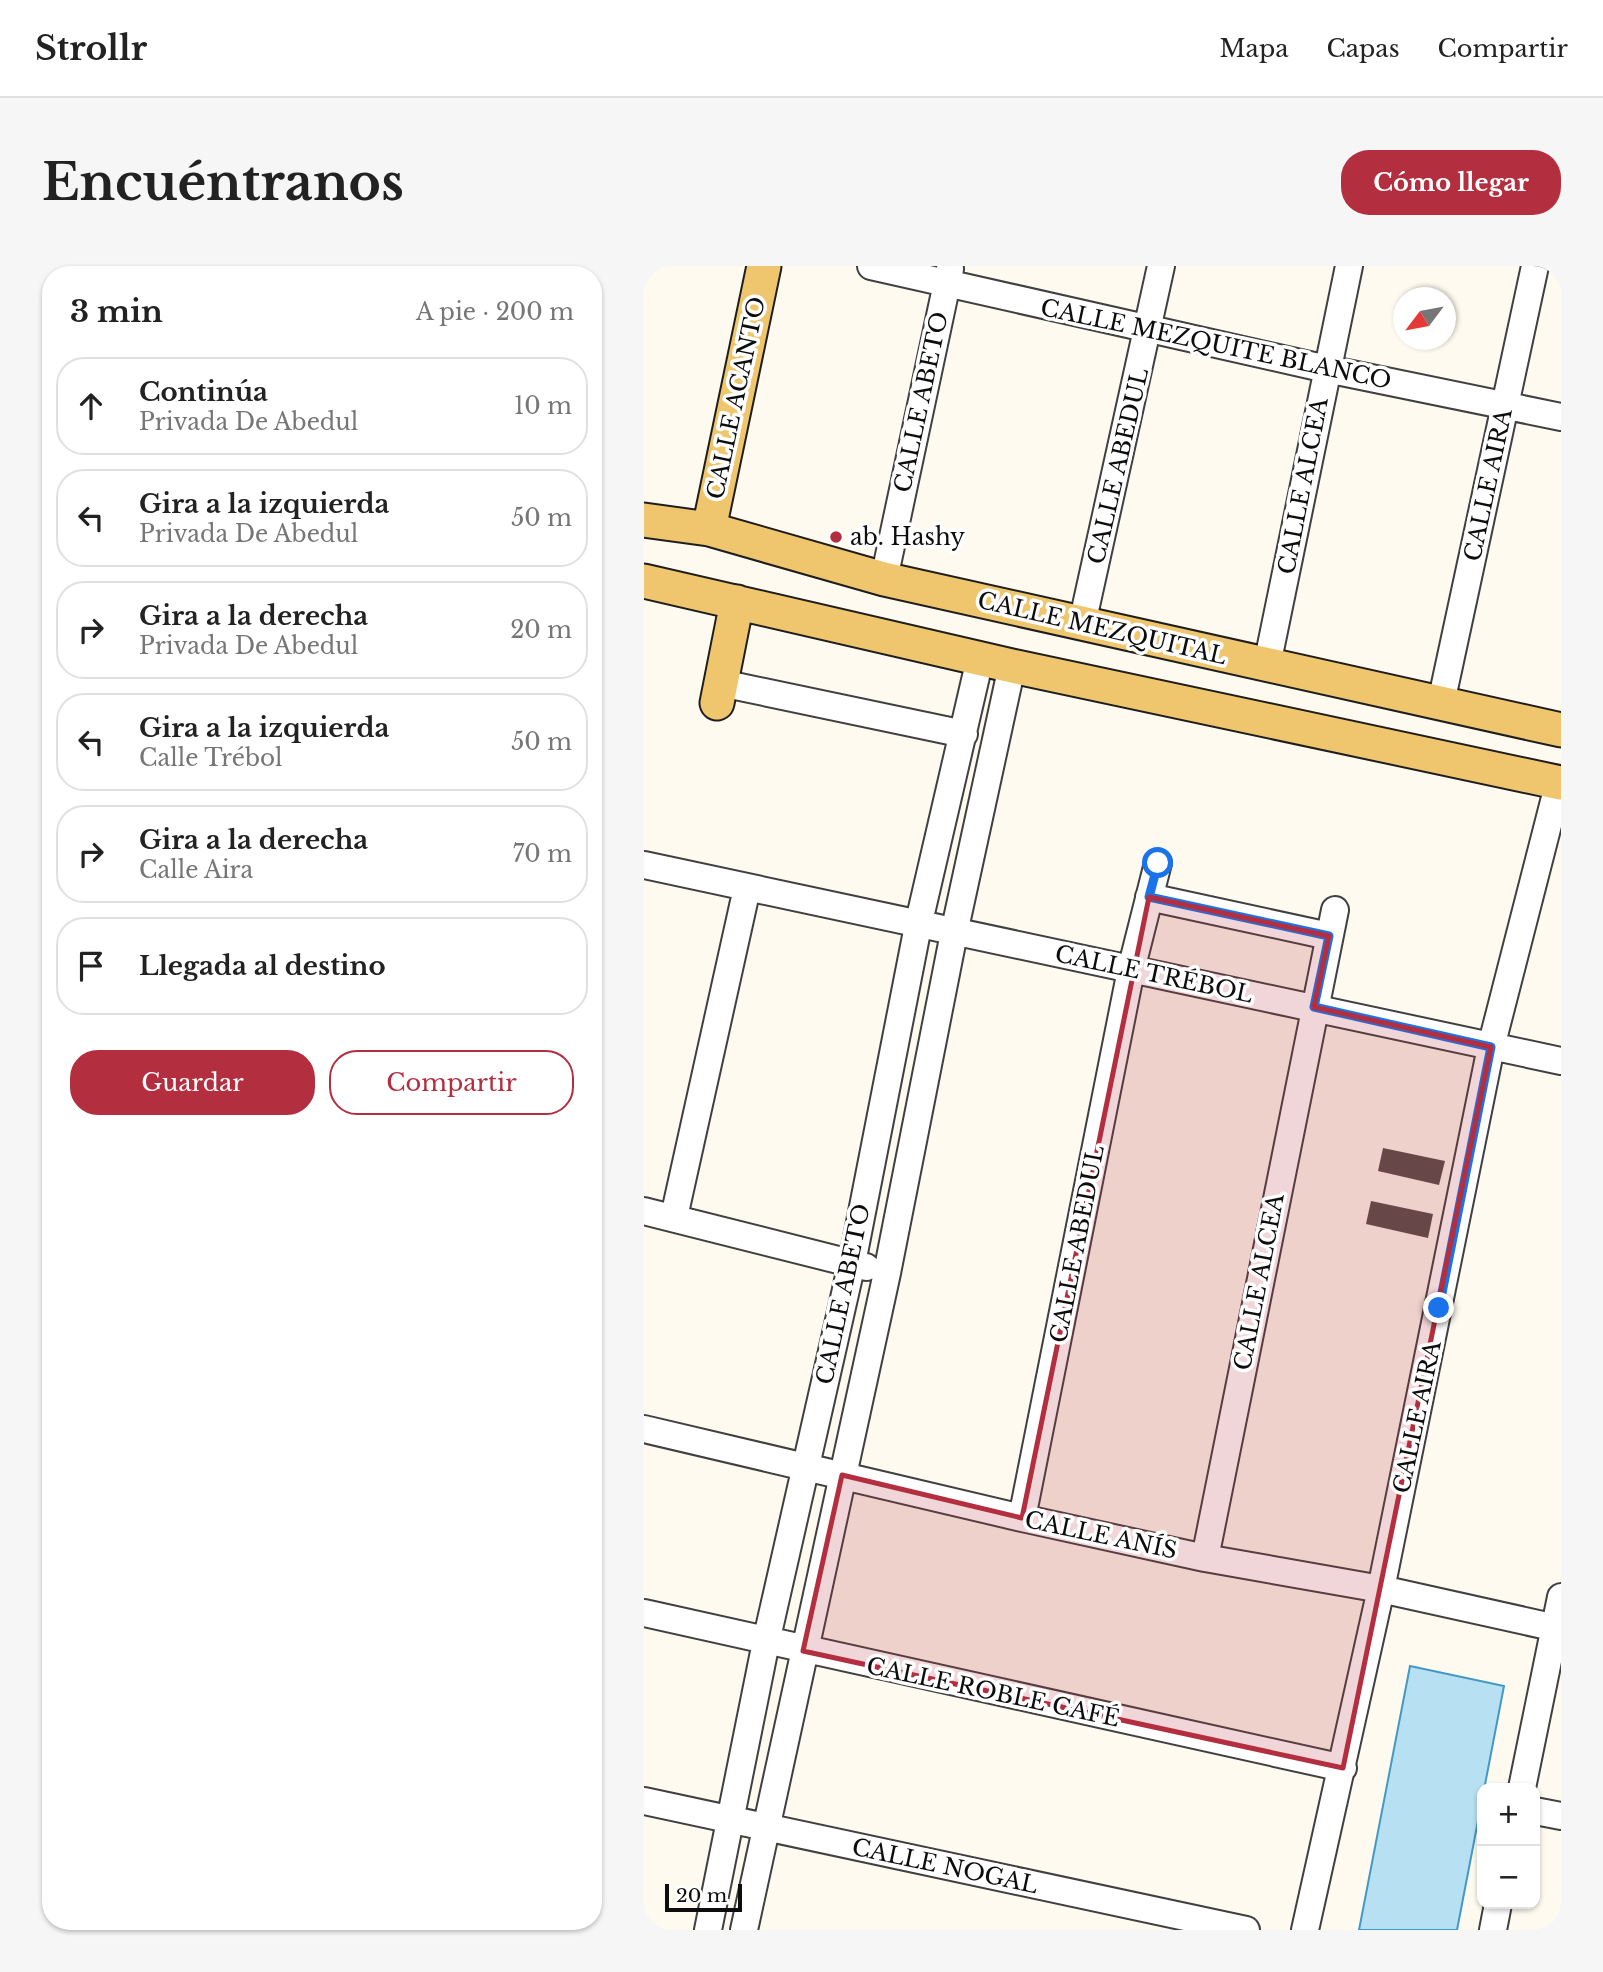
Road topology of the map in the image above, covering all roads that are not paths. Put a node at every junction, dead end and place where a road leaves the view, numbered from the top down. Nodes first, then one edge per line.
1 (764, 266) edge
2 (871, 266) edge
3 (1161, 266) edge
4 (1349, 266) edge
5 (1535, 266) edge
6 (948, 275) edge
7 (1148, 330) junction
8 (1327, 369) junction
9 (1506, 405) junction
10 (1561, 417) edge
11 (644, 520) edge
12 (709, 529) junction
13 (884, 579) junction
14 (644, 581) edge
15 (737, 602) junction
16 (1082, 624) junction
17 (980, 659) junction
18 (1266, 666) junction
19 (1012, 667) junction
20 (719, 693) joint
21 (1441, 703) junction
22 (1561, 730) edge
23 (964, 734) junction
24 (1560, 783) edge
25 (1158, 863) dead end
26 (644, 865) edge
27 (747, 888) junction
28 (1149, 897) junction
29 (1335, 910) dead end
30 (918, 926) junction
31 (954, 933) junction
32 (1329, 936) junction
33 (1131, 970) junction
34 (1314, 1007) junction
35 (1491, 1047) junction
36 (1561, 1061) edge
37 (644, 1211) edge
38 (674, 1217) junction
39 (852, 1263) junction
40 (887, 1273) junction
41 (644, 1429) edge
42 (805, 1468) junction
43 (842, 1475) junction
44 (1022, 1518) junction
45 (1205, 1558) junction
46 (1381, 1589) junction
47 (1561, 1597) edge
48 (644, 1613) edge
49 (1558, 1629) edge
50 (766, 1642) junction
51 (803, 1651) junction
52 (1343, 1768) junction
53 (1523, 1783) edge
54 (644, 1801) edge
55 (1540, 1812) edge
56 (1561, 1816) edge
57 (730, 1819) junction
58 (765, 1827) junction
59 (1497, 1909) edge
60 (709, 1930) edge
61 (744, 1930) edge
62 (1246, 1930) edge
63 (1305, 1930) edge
64 (1493, 1930) edge

1 - 12 main road, CALLE ACANTO
2 - 6 street, CALLE MEZQUITE BLANCO
3 - 7 street, CALLE ABEDUL
4 - 8 street, CALLE ALCEA
5 - 9 street, CALLE AIRA
6 - 7 street, CALLE MEZQUITE BLANCO
6 - 13 street, CALLE ABETO
7 - 8 street, CALLE MEZQUITE BLANCO
7 - 16 street, CALLE ABEDUL
8 - 9 street, CALLE MEZQUITE BLANCO
8 - 18 street, CALLE ALCEA
9 - 10 street, CALLE MEZQUITE BLANCO
9 - 21 street, CALLE AIRA
11 - 12 main road, CALLE MEZQUITAL
12 - 13 main road, CALLE MEZQUITAL
13 - 16 main road, CALLE MEZQUITAL
14 - 15 main road
15 - 17 main road
15 - 20 main road
16 - 18 main road, CALLE MEZQUITAL
17 - 19 main road
17 - 23 street, CALLE ABETO
18 - 21 main road, CALLE MEZQUITAL
19 - 24 main road
19 - 31 street, CALLE ABETO
20 - 23 street
21 - 22 main road, CALLE MEZQUITAL
23 - 30 street, CALLE ABETO
24 - 35 street, CALLE AIRA
25 - 28 street, CALLE ABEDUL
26 - 27 street, CALLE TRÉBOL
27 - 30 street, CALLE TRÉBOL
27 - 38 street
28 - 32 street
28 - 33 street, CALLE ABEDUL
29 - 32 street, CALLE ALCEA
30 - 31 street, CALLE TRÉBOL
30 - 39 street, CALLE ABETO
31 - 33 street, CALLE TRÉBOL
31 - 40 street, CALLE ABETO
32 - 34 street, CALLE ALCEA
33 - 34 street, CALLE TRÉBOL
33 - 44 street, CALLE ABEDUL
34 - 35 street, CALLE TRÉBOL
34 - 45 street, CALLE ALCEA
35 - 36 street, CALLE TRÉBOL
35 - 46 street, CALLE AIRA
37 - 38 street
38 - 39 street
39 - 40 street
39 - 42 street, CALLE ABETO
40 - 43 street, CALLE ABETO
41 - 42 street, CALLE ANÍS
42 - 43 street, CALLE ANÍS
42 - 50 street, CALLE ABETO
43 - 44 street, CALLE ANÍS
43 - 51 street, CALLE ABETO
44 - 45 street, CALLE ANÍS
45 - 46 street, CALLE ANÍS
46 - 49 street, CALLE ANÍS
46 - 52 street, CALLE AIRA
47 - 49 street
48 - 50 street, CALLE ROBLE CAFÉ
49 - 53 street
50 - 51 street, CALLE ROBLE CAFÉ
50 - 57 street, CALLE ABETO
51 - 52 street, CALLE ROBLE CAFÉ
51 - 58 street, CALLE ABETO
52 - 63 street, CALLE AIRA
54 - 57 street, CALLE NOGAL
55 - 56 street
57 - 58 street, CALLE NOGAL
57 - 60 street, CALLE ABETO
58 - 61 street, CALLE ABETO
58 - 62 street, CALLE NOGAL
59 - 64 street

